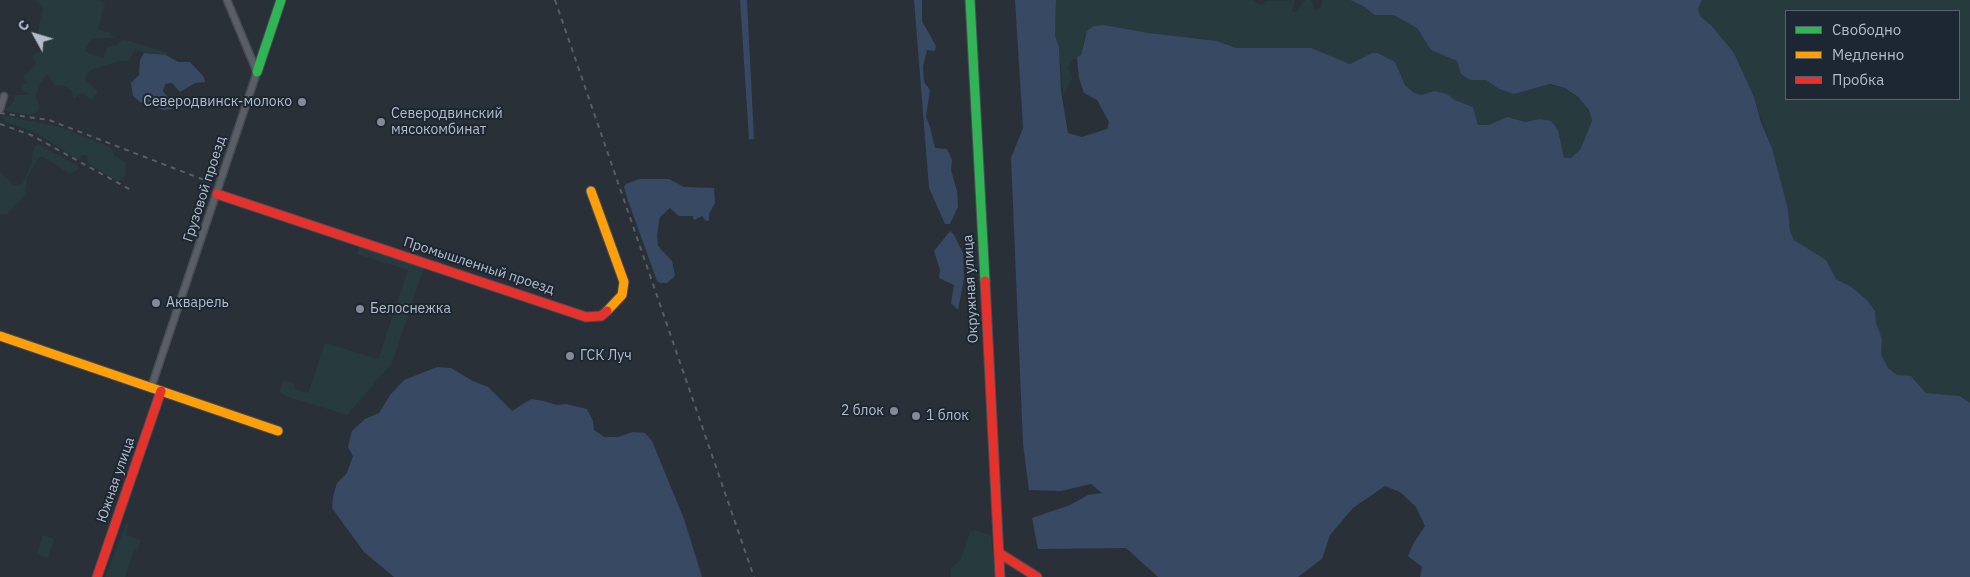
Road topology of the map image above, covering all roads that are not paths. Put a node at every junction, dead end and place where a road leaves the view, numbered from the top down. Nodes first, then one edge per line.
1 (227, 0) edge
2 (281, 0) edge
3 (970, 0) edge
4 (257, 72) junction
5 (4, 96) dead end
6 (0, 110) edge
7 (591, 191) dead end
8 (217, 194) junction
9 (0, 336) edge
10 (151, 388) junction
11 (161, 391) junction
12 (278, 431) dead end
13 (999, 553) junction
14 (97, 577) edge
15 (1000, 577) edge
16 (1037, 577) edge

1 - 4 street
2 - 4 main road
3 - 13 main road, Окружная улица
4 - 8 street, Грузовой проезд
5 - 6 street
7 - 8 main road, Промышленный проезд
8 - 10 street, Грузовой проезд
9 - 10 main road
10 - 11 main road
11 - 12 main road
11 - 14 main road, Южная улица
13 - 15 main road, Окружная улица
13 - 16 main road

